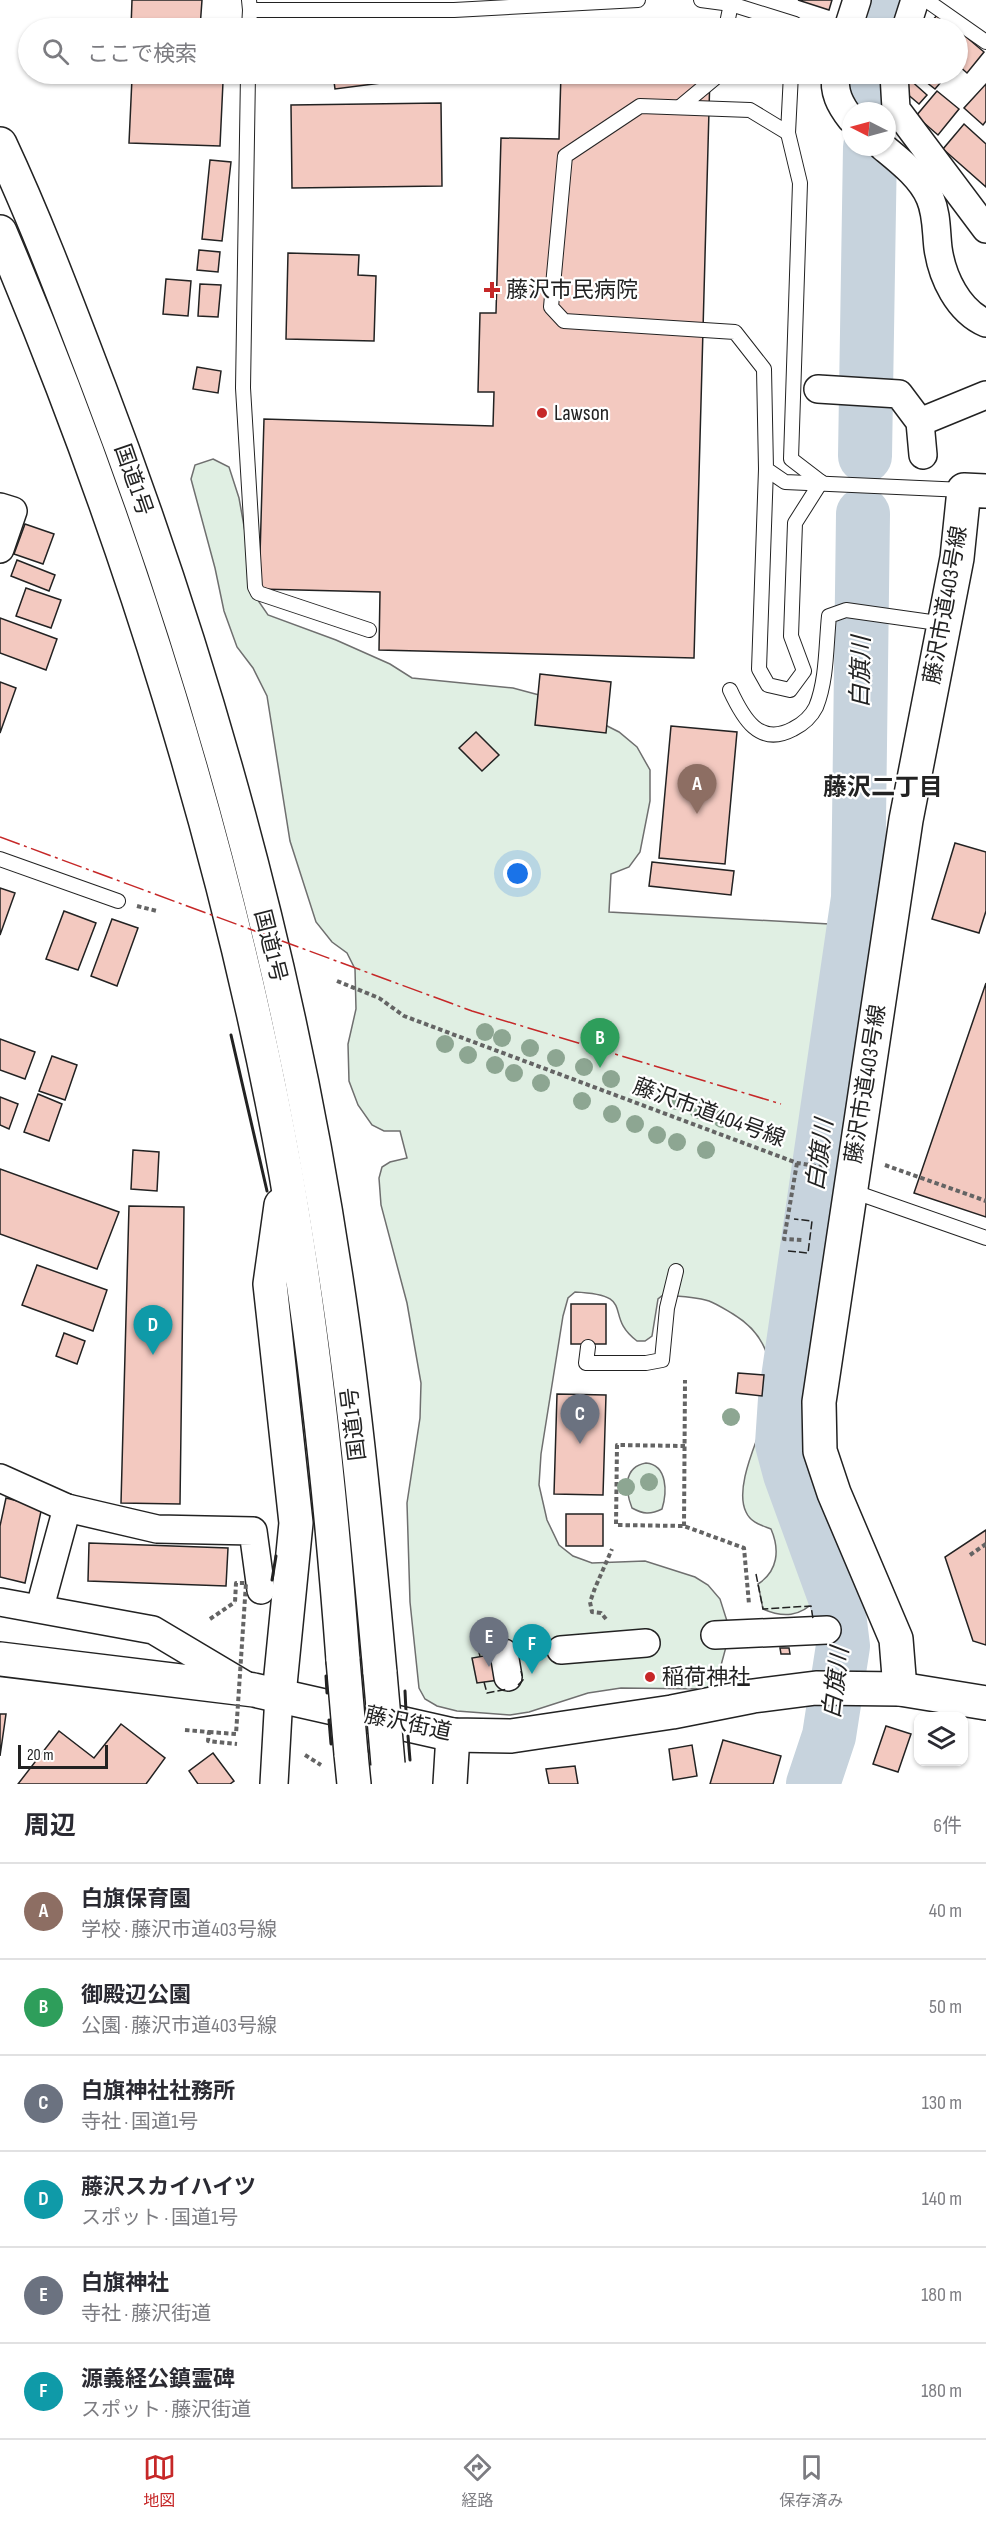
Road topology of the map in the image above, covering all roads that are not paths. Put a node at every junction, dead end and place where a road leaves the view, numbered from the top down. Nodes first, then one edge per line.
1 (638, 0) edge
2 (701, 0) edge
3 (858, 0) edge
4 (915, 0) edge
5 (926, 0) edge
6 (619, 1) edge
7 (731, 4) junction
8 (249, 5) edge
9 (728, 18) edge
10 (776, 18) edge
11 (852, 18) edge
12 (909, 18) edge
13 (952, 18) edge
14 (968, 29) edge
15 (986, 42) edge
16 (248, 84) edge
17 (706, 84) edge
18 (790, 84) edge
19 (834, 84) edge
20 (895, 84) edge
21 (680, 107) junction
22 (842, 108) edge
23 (788, 134) junction
24 (0, 144) edge
25 (894, 156) edge
26 (986, 229) edge
27 (0, 232) edge
28 (986, 323) edge
29 (818, 388) dead end
30 (986, 395) edge
31 (920, 422) junction
32 (923, 455) dead end
33 (766, 469) junction
34 (821, 482) junction
35 (975, 490) edge
36 (0, 507) edge
37 (0, 549) edge
38 (945, 624) junction
39 (369, 630) dead end
40 (730, 690) dead end
41 (0, 859) edge
42 (118, 901) dead end
43 (285, 1172) junction
44 (849, 1190) junction
45 (986, 1238) edge
46 (676, 1271) dead end
47 (588, 1347) dead end
48 (0, 1478) edge
49 (67, 1508) junction
50 (261, 1590) dead end
51 (0, 1602) edge
52 (40, 1607) junction
53 (827, 1630) dead end
54 (715, 1635) dead end
55 (646, 1642) dead end
56 (561, 1650) dead end
57 (0, 1659) edge
58 (900, 1689) junction
59 (266, 1693) junction
60 (986, 1703) edge
61 (453, 1735) junction
62 (352, 1769) edge
63 (389, 1774) edge
64 (274, 1784) edge
65 (450, 1784) edge

1 - 6 lane
2 - 7 lane
3 - 11 street
4 - 12 street
5 - 13 lane
6 - 8 lane
7 - 9 lane
7 - 10 lane
14 - 15 lane
16 - 39 lane
17 - 21 lane
18 - 23 lane
19 - 22 street
20 - 26 street
21 - 23 lane
21 - 33 lane
23 - 34 lane
24 - 63 main road, 国道1号, bridge
25 - 28 street
27 - 43 main road, 国道1号
29 - 31 street
30 - 31 street
31 - 32 street
33 - 34 lane
33 - 34 lane
34 - 35 lane
35 - 38 main road, 藤沢市道403号線
36 - 37 street
38 - 40 lane
38 - 44 main road, 藤沢市道403号線
41 - 42 lane
43 - 59 main road
43 - 62 main road, 国道1号, bridge
44 - 45 lane
44 - 58 main road, 藤沢市道403号線
46 - 47 lane
48 - 49 street
49 - 50 street
49 - 52 street
51 - 52 street
52 - 59 street
53 - 54 street
55 - 56 street
57 - 59 main road, 藤沢街道
58 - 60 main road
58 - 61 main road, 藤沢街道
59 - 61 main road, 藤沢街道
59 - 64 street
61 - 65 main road

